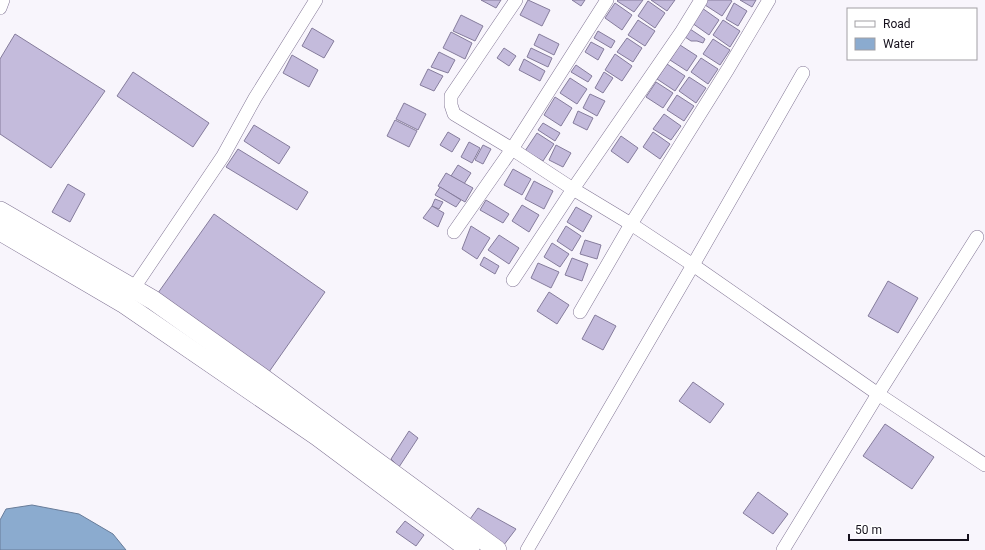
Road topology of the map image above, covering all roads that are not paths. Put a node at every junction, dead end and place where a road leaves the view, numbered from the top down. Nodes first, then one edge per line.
1 (3, 0) edge
2 (316, 0) edge
3 (516, 0) edge
4 (607, 0) edge
5 (701, 0) edge
6 (770, 0) edge
7 (0, 8) edge
8 (803, 73) dead end
9 (512, 149) junction
10 (573, 189) junction
11 (0, 211) edge
12 (631, 224) junction
13 (0, 231) edge
14 (454, 232) dead end
15 (977, 237) dead end
16 (693, 265) junction
17 (514, 280) dead end
18 (128, 296) junction
19 (580, 312) dead end
20 (878, 394) junction
21 (321, 430) junction
22 (985, 465) edge
23 (470, 550) edge
24 (497, 550) edge
25 (527, 550) edge
26 (783, 550) edge

1 - 7 street
2 - 18 street
3 - 9 street
4 - 9 street
5 - 10 street
6 - 12 street
8 - 16 street
9 - 10 street
9 - 14 street
10 - 12 street
10 - 17 street
11 - 18 street
12 - 16 street
12 - 19 street
13 - 18 street
15 - 20 street
16 - 20 street
16 - 25 street
18 - 21 street
20 - 22 street
20 - 26 street
21 - 23 street
21 - 24 street

